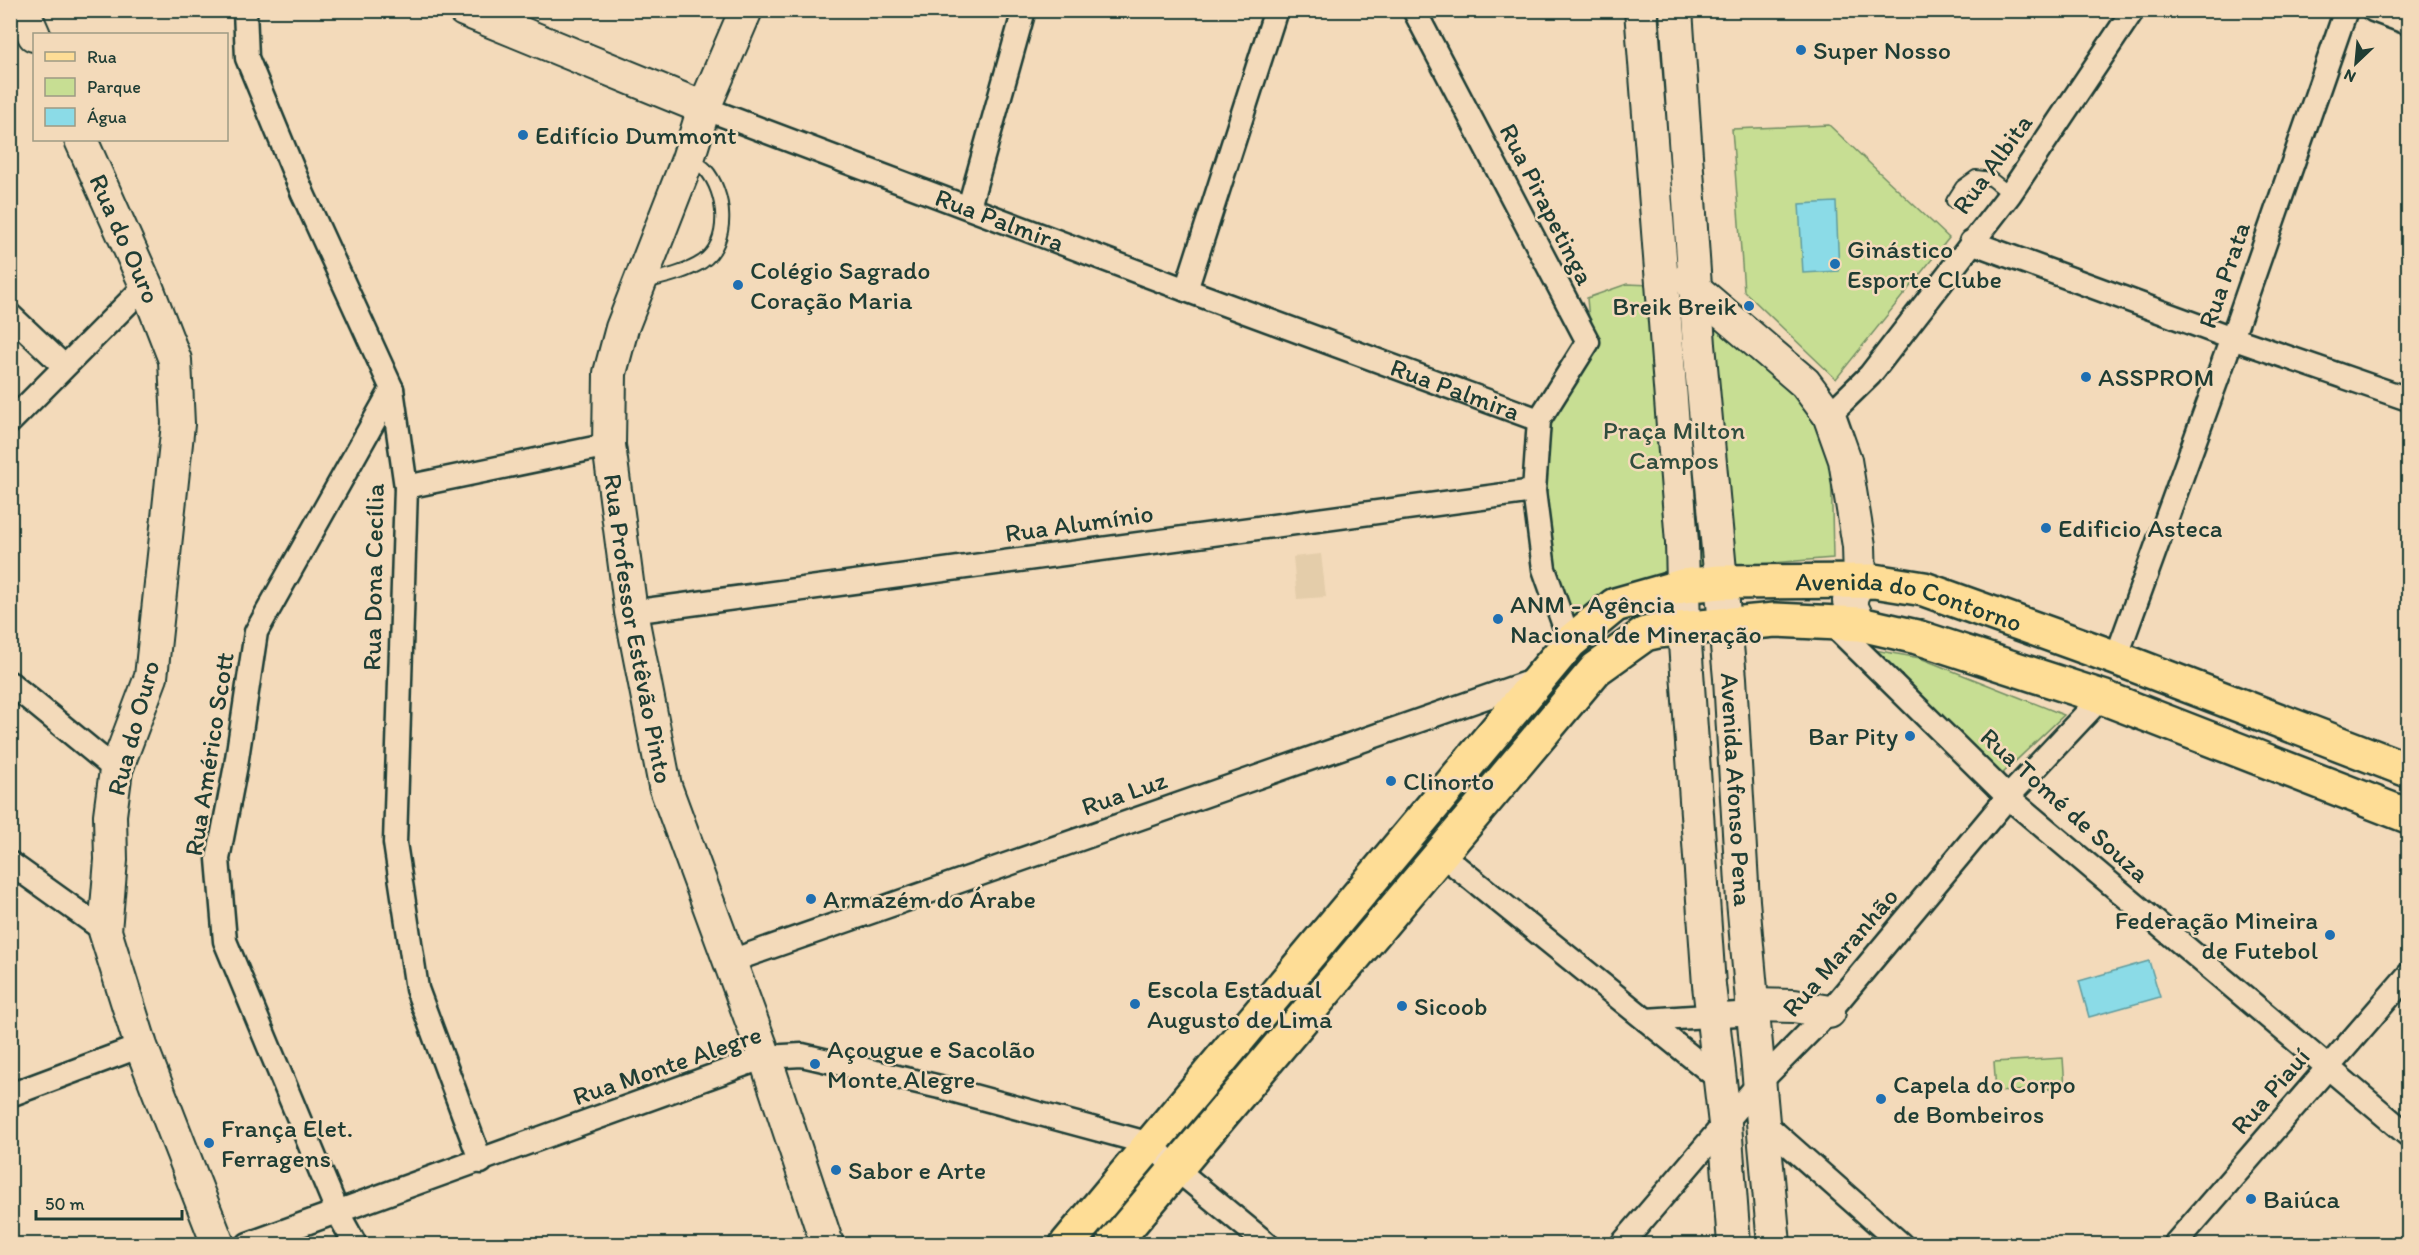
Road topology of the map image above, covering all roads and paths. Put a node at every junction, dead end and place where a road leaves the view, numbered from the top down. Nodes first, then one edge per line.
1 (23, 10) edge
2 (245, 10) edge
3 (464, 10) edge
4 (746, 10) edge
5 (1023, 10) edge
6 (1276, 10) edge
7 (1414, 10) edge
8 (1641, 10) edge
9 (1676, 10) edge
10 (2133, 10) edge
11 (2346, 10) edge
12 (2373, 10) edge
13 (2409, 23) edge
14 (33, 33) edge
15 (704, 108) junction
16 (81, 141) edge
17 (688, 159) junction
18 (2010, 194) junction
19 (1953, 201) dead end
20 (969, 207) junction
21 (1659, 228) junction
22 (1971, 242) junction
23 (638, 284) junction
24 (146, 285) junction
25 (1695, 289) junction
26 (1186, 290) junction
27 (10, 315) edge
28 (2232, 338) junction
29 (64, 366) junction
30 (392, 389) junction
31 (2409, 399) edge
32 (1829, 415) junction
33 (1539, 420) junction
34 (10, 422) edge
35 (609, 445) junction
36 (406, 487) junction
37 (1534, 491) junction
38 (1860, 580) junction
39 (1720, 582) junction
40 (1682, 586) junction
41 (631, 612) junction
42 (1846, 623) junction
43 (1725, 624) junction
44 (1684, 629) junction
45 (1570, 642) junction
46 (2116, 658) junction
47 (1539, 678) junction
48 (10, 683) edge
49 (2102, 697) junction
50 (116, 770) junction
51 (2409, 770) edge
52 (2008, 797) junction
53 (2409, 816) edge
54 (1442, 854) junction
55 (10, 863) edge
56 (105, 931) junction
57 (728, 962) junction
58 (2409, 975) edge
59 (1752, 1009) junction
60 (1829, 1012) junction
61 (1713, 1016) junction
62 (1646, 1020) junction
63 (141, 1046) junction
64 (765, 1056) junction
65 (2328, 1068) junction
66 (1720, 1080) junction
67 (1761, 1082) junction
68 (10, 1095) edge
69 (1764, 1123) junction
70 (1725, 1124) junction
71 (2409, 1135) edge
72 (1151, 1144) junction
73 (481, 1162) junction
74 (1176, 1169) junction
75 (338, 1213) junction
76 (218, 1245) edge
77 (248, 1245) edge
78 (355, 1245) edge
79 (827, 1245) edge
80 (1067, 1245) edge
81 (1113, 1245) edge
82 (1267, 1245) edge
83 (1622, 1245) edge
84 (1734, 1245) edge
85 (1774, 1245) edge
86 (1901, 1245) edge
87 (2175, 1245) edge

1 - 14 main road
2 - 30 street, Rua Dona Cecília
3 - 15 main road, Rua Palmira
4 - 15 main road, Rua Professor Estêvão Pinto
5 - 20 street
6 - 26 street
7 - 33 street, Rua Pirapetinga
8 - 21 main road, Avenida Afonso Pena
9 - 25 main road, Avenida Afonso Pena
10 - 18 street, Rua Albita
11 - 28 street, Rua Prata
12 - 13 street
15 - 17 main road, Rua Professor Estêvão Pinto
15 - 20 street, Rua Palmira
16 - 24 main road, Rua do Ouro
17 - 23 main road, Rua Professor Estêvão Pinto
17 - 23 lane
18 - 19 lane
18 - 22 street, Rua Albita
20 - 26 street, Rua Palmira
21 - 25 main road
21 - 40 main road, Avenida Afonso Pena
22 - 28 street
22 - 32 street, Rua Albita
23 - 35 main road, Rua Professor Estêvão Pinto
24 - 29 street
24 - 50 main road, Rua do Ouro
25 - 32 main road
25 - 39 main road, Avenida Afonso Pena
26 - 33 street, Rua Palmira
27 - 29 street
28 - 31 street
28 - 46 street, Rua Prata
29 - 34 street
30 - 36 street, Rua Dona Cecília
30 - 75 street, Rua Américo Scott
32 - 38 main road
33 - 37 street
35 - 36 street
35 - 41 main road, Rua Professor Estêvão Pinto
36 - 73 street, Rua Dona Cecília
37 - 41 street, Rua Alumínio
37 - 45 street
38 - 39 main road, Avenida do Contorno
38 - 42 main road
38 - 46 main road, Avenida do Contorno
39 - 40 main road, Avenida do Contorno
39 - 43 main road, Avenida Afonso Pena
40 - 44 main road, Avenida Afonso Pena
40 - 45 main road, Avenida do Contorno
41 - 57 main road, Rua Professor Estêvão Pinto
42 - 43 main road, Avenida do Contorno
42 - 49 main road, Avenida do Contorno
42 - 52 street, Rua Tomé de Souza
43 - 44 main road, Avenida do Contorno
43 - 59 main road, Avenida Afonso Pena
44 - 54 main road, Avenida do Contorno
44 - 61 main road, Avenida Afonso Pena
45 - 47 main road, Avenida do Contorno
46 - 51 main road, Avenida do Contorno
47 - 57 street, Rua Luz
47 - 72 main road, Avenida do Contorno
48 - 50 street
49 - 52 street, Rua Maranhão
49 - 53 main road, Avenida do Contorno
50 - 56 main road, Rua do Ouro
52 - 60 street, Rua Maranhão
52 - 65 street, Rua Tomé de Souza
54 - 62 street
54 - 74 main road, Avenida do Contorno
55 - 56 street
56 - 63 main road, Rua do Ouro
57 - 64 main road, Rua Professor Estêvão Pinto
58 - 65 street, Rua Piauí
59 - 60 main road
59 - 61 street
59 - 67 main road, Avenida Afonso Pena
60 - 67 street, Rua Maranhão
61 - 62 street
61 - 66 main road, Avenida Afonso Pena
62 - 66 street
63 - 68 street
63 - 76 main road, Rua do Ouro
64 - 72 street, Rua Monte Alegre
64 - 73 street, Rua Monte Alegre
64 - 79 main road, Rua Professor Estêvão Pinto
65 - 71 street, Rua Tomé de Souza
65 - 87 street, Rua Piauí
66 - 70 main road, Avenida Afonso Pena
67 - 69 main road, Avenida Afonso Pena
67 - 70 street, Rua Maranhão
69 - 85 main road, Avenida Afonso Pena
69 - 86 street
70 - 83 street, Rua Maranhão
70 - 84 main road, Avenida Afonso Pena
72 - 74 street, Rua Monte Alegre
72 - 80 main road, Avenida do Contorno
73 - 75 street, Rua Monte Alegre
74 - 81 main road, Avenida do Contorno
74 - 82 street, Rua Monte Alegre
75 - 77 street, Rua Monte Alegre
75 - 78 street, Rua Américo Scott

